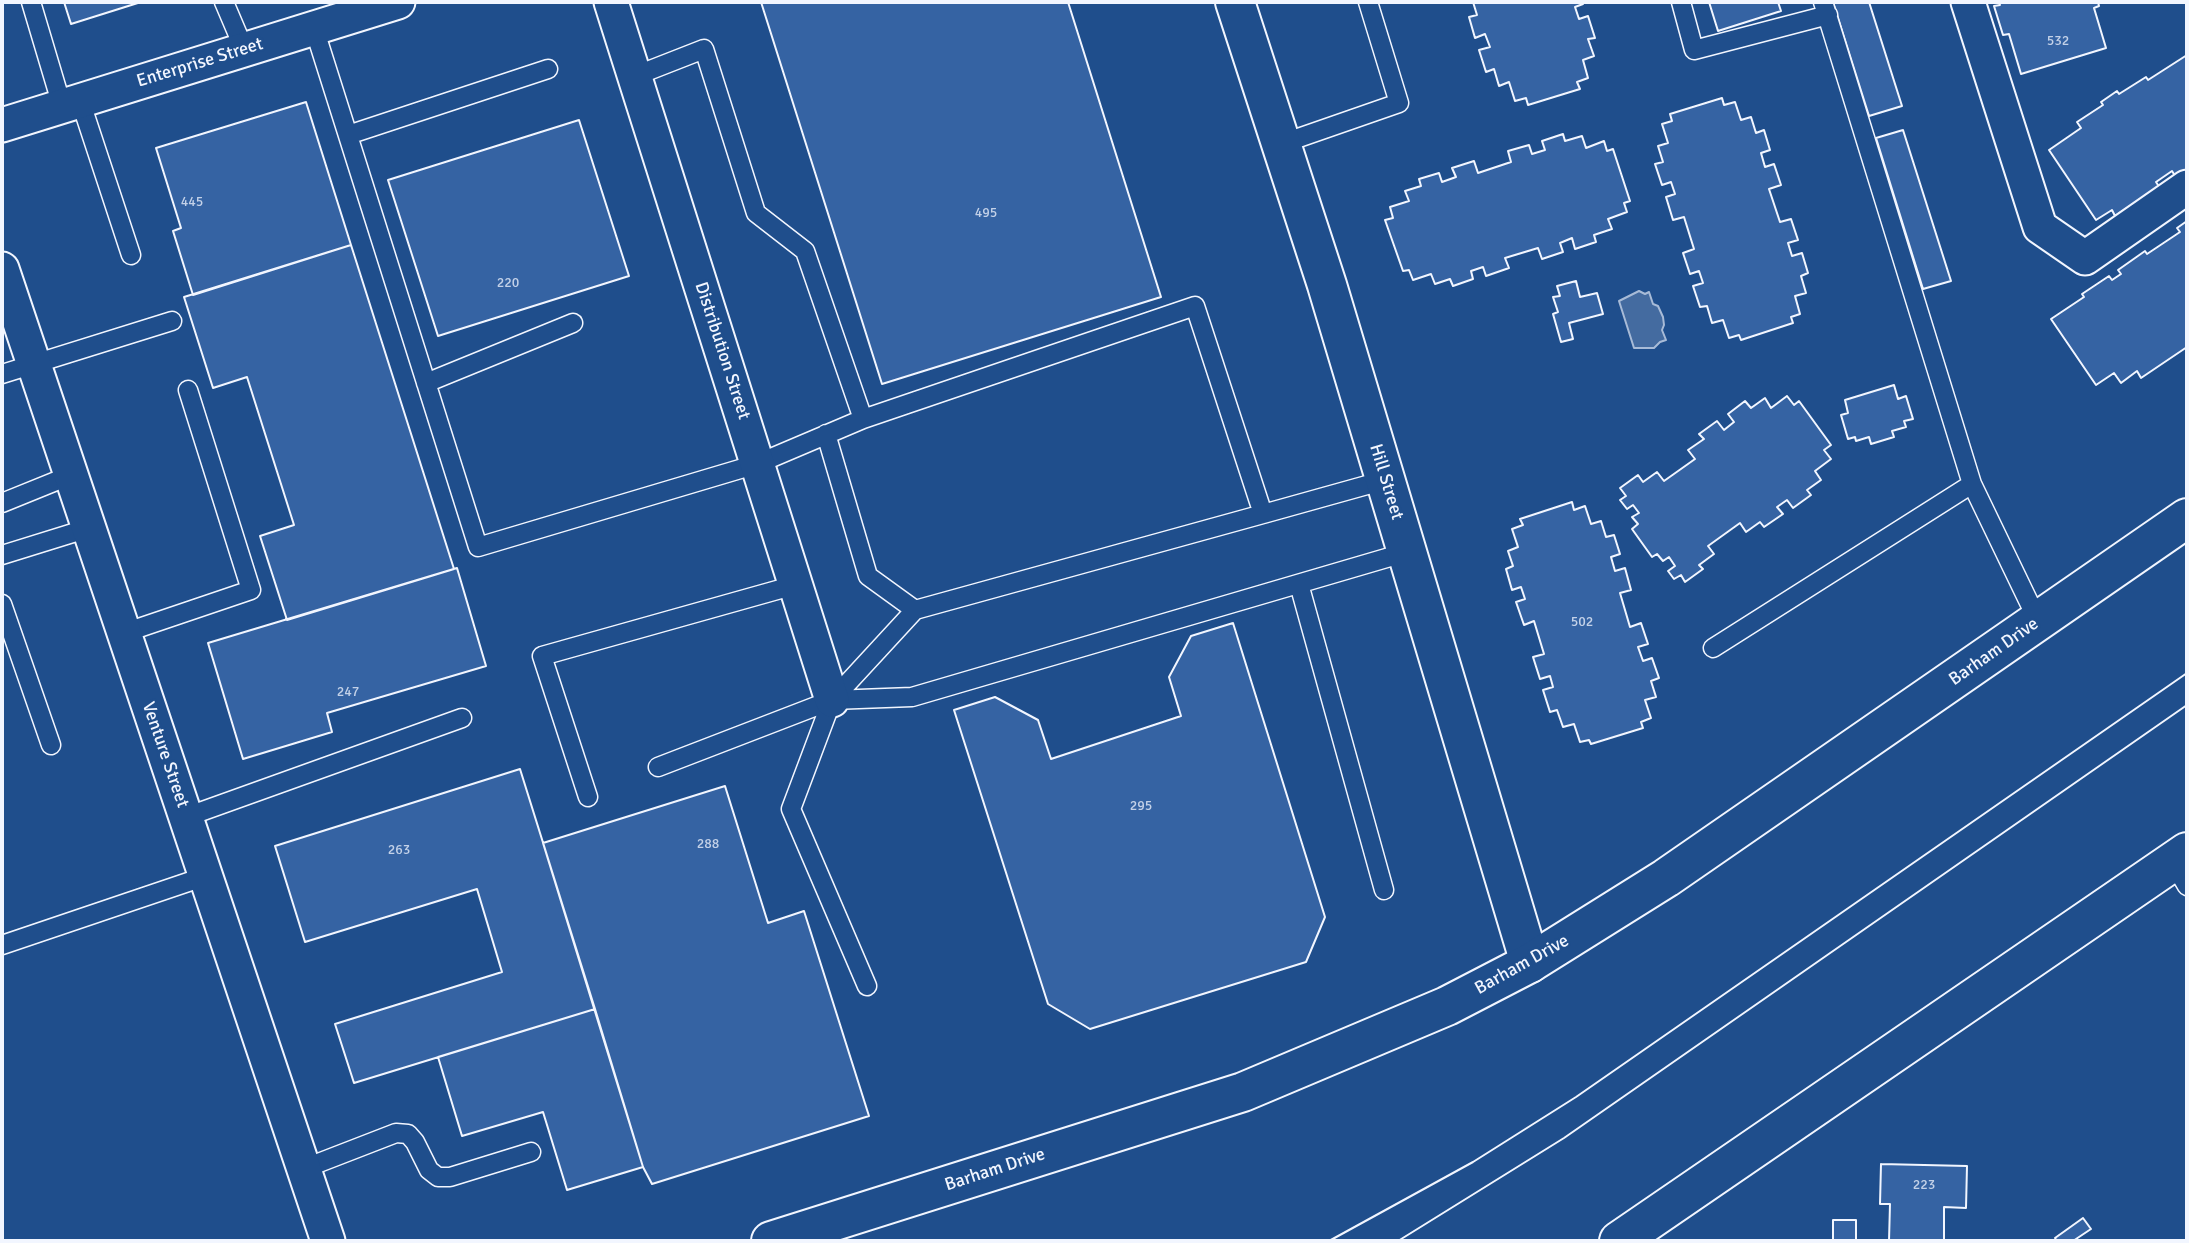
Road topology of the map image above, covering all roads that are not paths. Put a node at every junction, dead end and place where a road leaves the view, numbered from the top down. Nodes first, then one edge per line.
1 (31, 2) edge
2 (224, 2) edge
3 (398, 2) edge
4 (611, 2) edge
5 (1235, 2) edge
6 (1368, 2) edge
7 (1681, 2) edge
8 (1968, 2) edge
9 (1825, 8) edge
10 (314, 28) junction
11 (244, 49) junction
12 (548, 69) dead end
13 (635, 76) junction
14 (71, 103) junction
15 (2, 125) edge
16 (348, 135) junction
17 (1281, 144) junction
18 (2187, 187) edge
19 (131, 255) dead end
20 (2, 269) edge
21 (172, 320) dead end
22 (573, 323) dead end
23 (33, 363) junction
24 (2, 374) edge
25 (426, 383) junction
26 (188, 390) dead end
27 (863, 419) junction
28 (826, 434) junction
29 (757, 464) junction
30 (71, 475) junction
31 (1385, 480) junction
32 (1972, 484) junction
33 (2, 503) edge
34 (1263, 514) junction
35 (2187, 518) edge
36 (89, 528) junction
37 (1407, 552) junction
38 (2, 555) edge
39 (1299, 584) junction
40 (795, 585) junction
41 (2, 604) edge
42 (915, 610) junction
43 (2038, 621) junction
44 (124, 633) junction
45 (1713, 648) dead end
46 (832, 700) junction
47 (462, 718) dead end
48 (51, 745) dead end
49 (658, 767) dead end
50 (588, 797) dead end
51 (186, 817) junction
52 (2182, 867) edge
53 (206, 876) junction
54 (1384, 890) dead end
55 (2, 946) edge
56 (1530, 963) junction
57 (867, 986) dead end
58 (531, 1152) dead end
59 (303, 1169) junction
60 (328, 1241) edge
61 (771, 1241) edge
62 (1619, 1241) edge

1 - 14 lane
2 - 11 lane
3 - 10 street, Enterprise Street
4 - 13 street, Distribution Street
5 - 17 street, Hill Street
6 - 17 lane
7 - 9 lane
8 - 18 street
9 - 32 lane
10 - 11 street, Enterprise Street
10 - 16 lane
11 - 14 street, Enterprise Street
12 - 16 lane
13 - 27 lane
13 - 29 street, Distribution Street
14 - 15 street, Enterprise Street
14 - 19 lane
16 - 25 lane
17 - 31 street, Hill Street
20 - 23 street, Venture Street
21 - 23 lane
22 - 25 lane
23 - 24 lane
23 - 30 street, Venture Street
25 - 29 lane
26 - 44 lane
27 - 28 lane
27 - 34 lane
28 - 29 lane
28 - 42 lane
29 - 40 street, Distribution Street
30 - 33 lane
30 - 36 street, Venture Street
31 - 34 lane
31 - 37 street, Hill Street
32 - 43 lane
32 - 45 lane
34 - 42 lane
35 - 43 street, Barham Drive
36 - 38 lane
36 - 44 street, Venture Street
37 - 39 lane
37 - 56 street, Hill Street
39 - 46 lane
39 - 54 lane
40 - 46 street, Distribution Street
40 - 50 lane
41 - 48 lane
42 - 46 lane
43 - 56 street, Barham Drive
44 - 51 street, Venture Street
46 - 49 lane
46 - 57 lane
47 - 51 lane
51 - 53 street, Venture Street
52 - 62 street
53 - 55 lane
53 - 59 street, Venture Street
56 - 61 street, Barham Drive
58 - 59 lane
59 - 60 street, Venture Street

